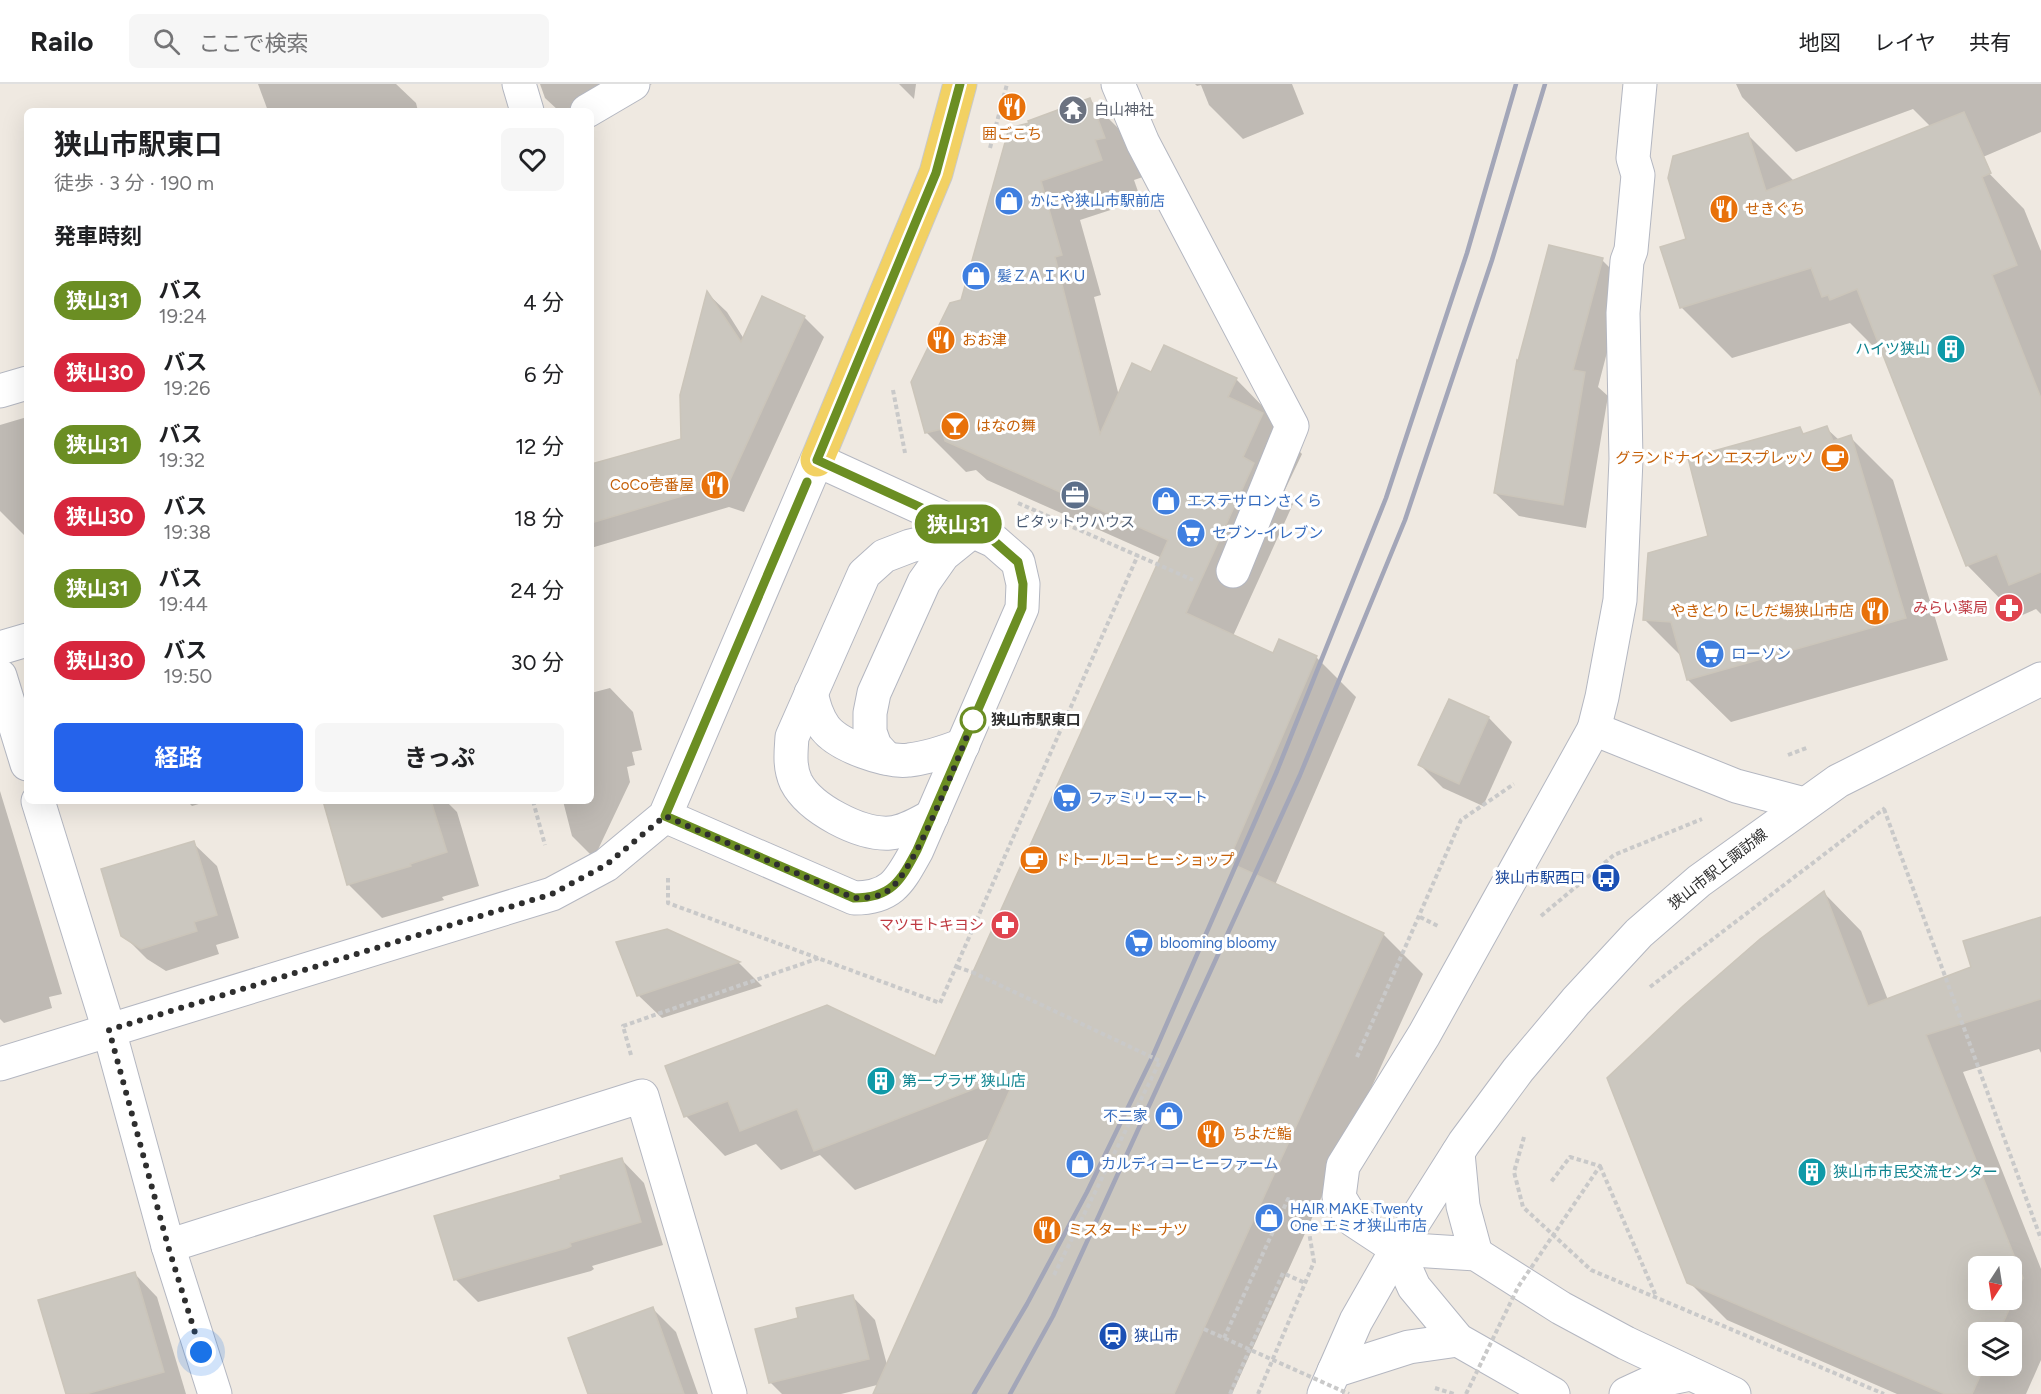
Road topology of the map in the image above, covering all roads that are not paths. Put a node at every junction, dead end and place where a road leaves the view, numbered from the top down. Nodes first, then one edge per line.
1 (519, 84) edge
2 (633, 84) edge
3 (960, 84) edge
4 (1118, 84) edge
5 (1640, 84) edge
6 (526, 108) edge
7 (592, 108) edge
8 (24, 384) edge
9 (0, 391) edge
10 (817, 460) junction
11 (973, 531) junction
12 (1233, 572) road end
13 (24, 641) edge
14 (0, 648) edge
15 (0, 676) edge
16 (2041, 679) edge
17 (811, 693) junction
18 (1594, 729) junction
19 (963, 745) junction
20 (24, 754) edge
21 (886, 758) junction
22 (39, 804) edge
23 (1804, 804) junction
24 (665, 816) junction
25 (932, 816) junction
26 (109, 1030) junction
27 (0, 1064) edge
28 (1461, 1148) junction
29 (168, 1246) junction
30 (1397, 1249) junction
31 (1476, 1254) junction
32 (1458, 1340) junction
33 (1690, 1374) junction
34 (1336, 1386) edge
35 (215, 1394) edge
36 (730, 1394) edge
37 (1553, 1394) edge
38 (1626, 1394) edge
39 (1734, 1394) edge

1 - 6 street
2 - 7 street
3 - 10 main road
4 - 12 street
5 - 18 street
8 - 9 street
10 - 11 street
10 - 24 street
11 - 17 street
11 - 19 street
11 - 21 street
13 - 14 street
15 - 20 street
16 - 23 street, 狭山市駅上諏訪線
17 - 21 street
17 - 25 street
18 - 23 street
18 - 30 street
19 - 21 street
19 - 25 street
22 - 26 street
23 - 28 street, 狭山市駅上諏訪線
24 - 25 street
24 - 26 street
26 - 27 street
26 - 29 street
28 - 30 street, 狭山市駅上諏訪線
28 - 31 street
29 - 35 street
29 - 36 street
30 - 31 street
30 - 32 street
30 - 34 street, 狭山市駅上諏訪線
31 - 33 street
32 - 34 street
32 - 37 street
33 - 38 street
33 - 39 street

